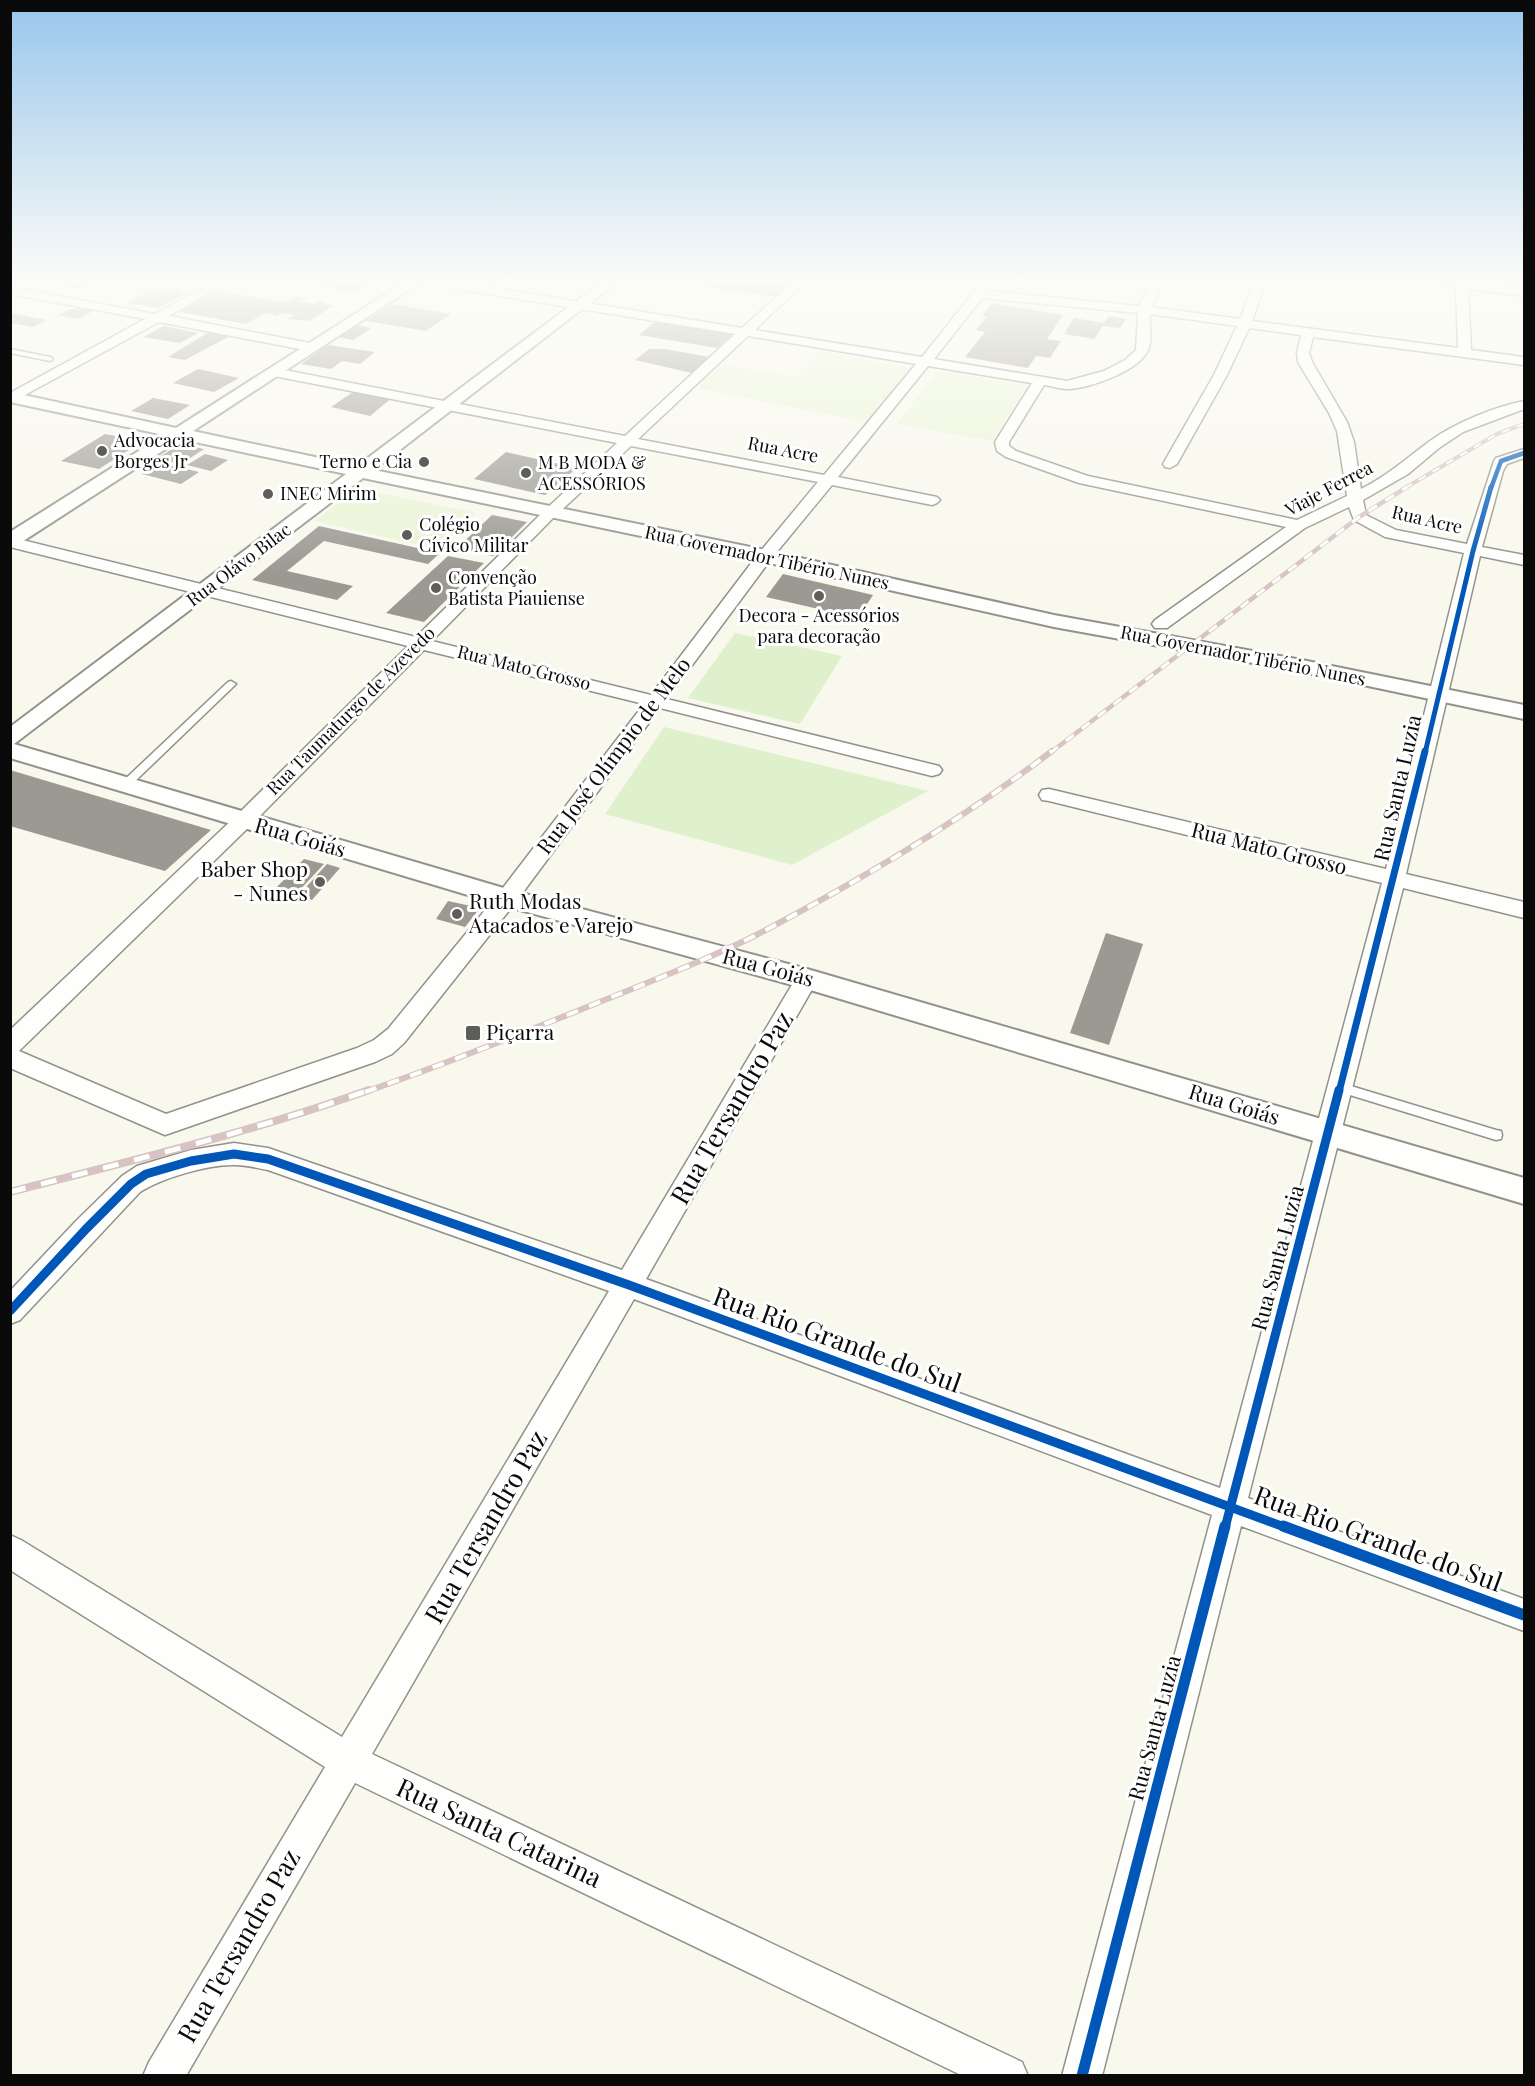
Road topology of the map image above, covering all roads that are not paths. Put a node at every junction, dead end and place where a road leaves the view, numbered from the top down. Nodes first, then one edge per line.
1 (45, 379) edge
2 (263, 379) edge
3 (311, 379) edge
4 (481, 379) edge
5 (694, 379) edge
6 (911, 379) edge
7 (1030, 379) edge
8 (1092, 379) edge
9 (1219, 379) edge
10 (1315, 379) edge
11 (1040, 381) junction
12 (11, 398) edge
13 (1524, 405) edge
14 (446, 406) junction
15 (178, 434) junction
16 (628, 440) junction
17 (1518, 455) edge
18 (1170, 464) dead end
19 (362, 472) junction
20 (828, 479) junction
21 (1354, 498) junction
22 (932, 500) dead end
23 (550, 513) junction
24 (1299, 525) junction
25 (10, 542) edge
26 (1473, 551) junction
27 (765, 556) junction
28 (1524, 560) edge
29 (205, 591) junction
30 (1161, 624) dead end
31 (419, 642) junction
32 (231, 684) dead end
33 (1439, 695) junction
34 (656, 701) junction
35 (1524, 712) edge
36 (10, 738) edge
37 (10, 750) edge
38 (932, 770) dead end
39 (125, 784) junction
40 (1049, 795) dead end
41 (243, 821) junction
42 (1395, 880) junction
43 (507, 898) junction
44 (1524, 910) edge
45 (807, 979) junction
46 (10, 1045) edge
47 (10, 1057) edge
48 (1341, 1088) junction
49 (1329, 1133) junction
50 (1496, 1135) dead end
51 (1524, 1191) edge
52 (629, 1285) junction
53 (10, 1311) edge
54 (1231, 1507) junction
55 (10, 1551) edge
56 (1524, 1615) edge
57 (348, 1761) junction
58 (164, 2076) edge
59 (1008, 2076) edge
60 (1082, 2076) edge

1 - 12 street
2 - 15 street
3 - 14 street, Rua Acre
4 - 14 street, Rua Olávo Bilac
5 - 16 street, Rua Taumaturgo de Azevedo
6 - 20 street, Rua José Olímpio de Melo
7 - 11 street
8 - 11 street
9 - 18 street
10 - 21 street
11 - 24 street
12 - 15 street, Rua Governador Tibério Nunes
13 - 21 street, Viaje Ferrea
14 - 16 street, Rua Acre
14 - 19 street, Rua Olávo Bilac
15 - 19 street, Rua Governador Tibério Nunes
15 - 25 street
16 - 20 street, Rua Acre
16 - 23 street, Rua Taumaturgo de Azevedo
17 - 26 street, Rua Santa Luzia
19 - 23 street, Rua Governador Tibério Nunes
19 - 29 street, Rua Olávo Bilac
20 - 22 street, Rua Acre
20 - 27 street, Rua José Olímpio de Melo
21 - 24 street, Viaje Ferrea
21 - 26 street, Rua Acre
23 - 27 street, Rua Governador Tibério Nunes
23 - 31 street, Rua Taumaturgo de Azevedo
24 - 30 street, Viaje Ferrea
25 - 29 street, Rua Mato Grosso
26 - 28 street, Rua Acre
26 - 33 street, Rua Santa Luzia
27 - 33 street, Rua Governador Tibério Nunes
27 - 34 street, Rua José Olímpio de Melo
29 - 31 street, Rua Mato Grosso
29 - 36 street, Rua Olávo Bilac
31 - 34 street, Rua Mato Grosso
31 - 41 street, Rua Taumaturgo de Azevedo
32 - 39 lane
33 - 35 street, Rua Governador Tibério Nunes
33 - 42 street, Rua Santa Luzia
34 - 38 street, Rua Mato Grosso
34 - 43 street, Rua José Olímpio de Melo
37 - 39 street, Rua Goiás
39 - 41 street, Rua Goiás
40 - 42 street, Rua Mato Grosso
41 - 43 street, Rua Goiás
41 - 46 street, Rua Taumaturgo de Azevedo
42 - 44 street, Rua Mato Grosso
42 - 48 street, Rua Santa Luzia
43 - 45 street, Rua Goiás
43 - 47 street, Rua José Olímpio de Melo
45 - 49 street, Rua Goiás
45 - 52 street, Rua Tersandro Paz
48 - 49 street, Rua Santa Luzia
48 - 50 lane
49 - 51 street, Rua Goiás
49 - 54 street, Rua Santa Luzia
52 - 53 street, Rua Rio Grande do Sul
52 - 54 street, Rua Rio Grande do Sul
52 - 57 street, Rua Tersandro Paz
54 - 56 street, Rua Rio Grande do Sul
54 - 60 street, Rua Santa Luzia
55 - 57 street, Rua Santa Catarina
57 - 58 street, Rua Tersandro Paz
57 - 59 street, Rua Santa Catarina

